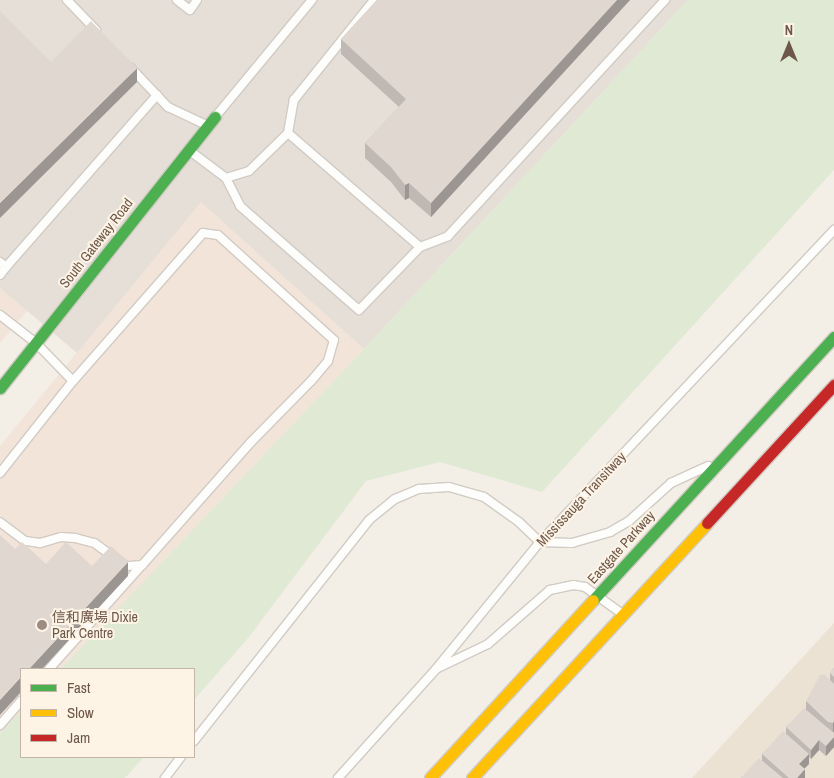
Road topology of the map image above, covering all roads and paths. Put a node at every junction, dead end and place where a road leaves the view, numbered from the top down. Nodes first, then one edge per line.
1 (67, 0) edge
2 (177, 0) edge
3 (197, 0) edge
4 (312, 0) edge
5 (374, 0) edge
6 (665, 0) edge
7 (99, 34) edge
8 (125, 61) edge
9 (157, 95) junction
10 (211, 122) junction
11 (288, 133) junction
12 (189, 150) junction
13 (226, 178) junction
14 (834, 230) edge
15 (420, 247) junction
16 (3, 265) edge
17 (0, 275) edge
18 (0, 315) edge
19 (834, 337) edge
20 (36, 343) junction
21 (74, 381) junction
22 (834, 385) edge
23 (0, 388) edge
24 (719, 462) junction
25 (0, 473) edge
26 (0, 522) edge
27 (540, 542) junction
28 (142, 565) junction
29 (596, 596) junction
30 (623, 615) junction
31 (50, 668) edge
32 (436, 669) junction
33 (20, 702) edge
34 (0, 725) edge
35 (195, 740) edge
36 (180, 758) edge
37 (165, 778) edge
38 (338, 778) edge
39 (430, 778) edge
40 (472, 778) edge

1 - 7 lane
2 - 3 lane
4 - 10 lane
5 - 11 lane
6 - 15 lane
8 - 9 lane
9 - 10 lane
9 - 16 lane
10 - 12 main road, South Gateway Road
11 - 13 lane
11 - 15 lane
12 - 13 lane
12 - 20 main road, South Gateway Road
13 - 15 lane
14 - 27 lane, Mississauga Transitway
16 - 17 lane
18 - 20 lane
19 - 24 main road, Eastgate Parkway
20 - 21 lane
20 - 23 main road, South Gateway Road
21 - 25 lane
21 - 28 lane
22 - 30 main road
24 - 27 lane
24 - 29 main road, Eastgate Parkway
26 - 28 lane
27 - 32 lane, Mississauga Transitway
27 - 35 lane
28 - 31 lane
29 - 30 lane
29 - 32 lane
29 - 39 main road, Eastgate Parkway
30 - 40 main road
32 - 38 lane, Mississauga Transitway
33 - 34 lane
36 - 37 lane

